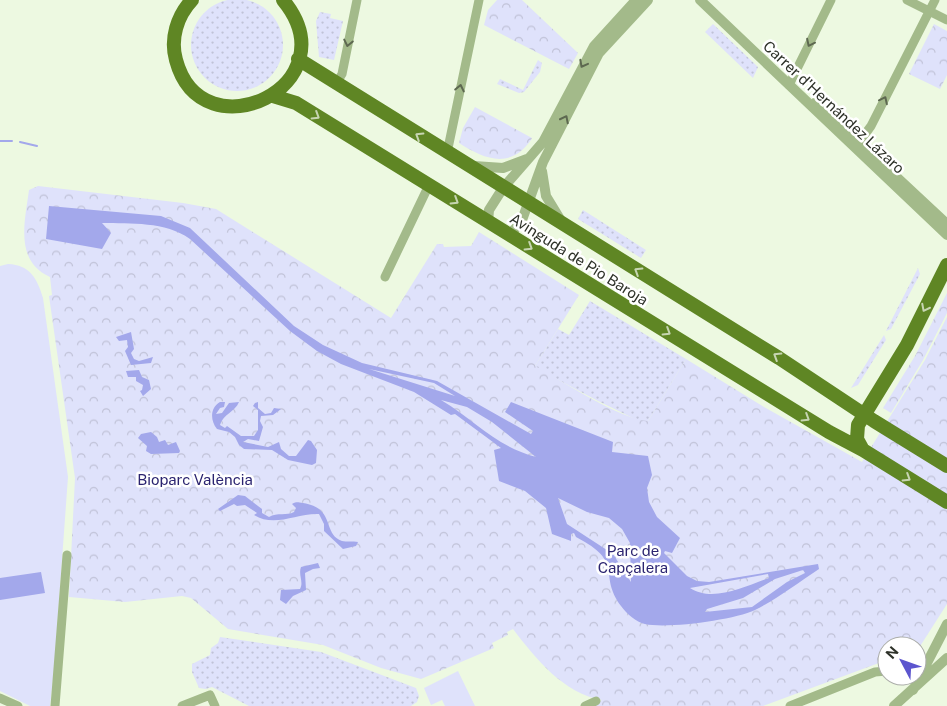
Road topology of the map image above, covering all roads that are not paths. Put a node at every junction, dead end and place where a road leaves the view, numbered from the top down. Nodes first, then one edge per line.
1 (192, 0) edge
2 (283, 0) edge
3 (358, 0) edge
4 (479, 0) edge
5 (636, 0) edge
6 (648, 0) edge
7 (700, 0) edge
8 (709, 0) edge
9 (831, 0) edge
10 (907, 0) edge
11 (935, 0) edge
12 (930, 11) junction
13 (947, 20) edge
14 (298, 59) junction
15 (791, 83) junction
16 (336, 84) junction
17 (272, 96) junction
18 (847, 141) junction
19 (860, 141) junction
20 (447, 153) junction
21 (533, 156) junction
22 (544, 162) junction
23 (464, 164) junction
24 (429, 185) junction
25 (503, 188) junction
26 (528, 203) junction
27 (488, 222) junction
28 (947, 224) edge
29 (565, 226) junction
30 (507, 233) junction
31 (947, 235) edge
32 (947, 265) edge
33 (385, 277) dead end
34 (864, 414) junction
35 (865, 452) junction
36 (947, 466) edge
37 (947, 502) edge
38 (67, 555) dead end
39 (947, 624) edge
40 (947, 658) edge
41 (877, 672) edge
42 (913, 690) junction
43 (0, 698) edge
44 (596, 701) dead end
45 (18, 706) edge
46 (55, 706) edge
47 (182, 706) edge
48 (216, 706) edge
49 (585, 706) edge
50 (790, 706) edge
51 (894, 706) edge

1 - 17 main road
2 - 14 main road
3 -> 16 street
20 -> 4 street
5 -> 21 street
22 -> 6 street
7 - 15 street, Carrer d'Hernández Lázaro
8 - 15 street
9 -> 15 street
10 - 12 street
11 - 12 street
12 - 13 street
19 -> 12 street
14 - 16 main road, Avinguda de Pio Baroja
14 - 17 main road
15 - 18 street, Carrer d'Hernández Lázaro
15 - 19 street
20 -> 16 main road, Avinguda de Pio Baroja
17 -> 24 main road, Avinguda de Pio Baroja
18 - 19 street
18 - 31 street, Carrer d'Hernández Lázaro
19 - 28 street
20 - 23 main road, Avinguda de Pio Baroja
21 - 23 street
21 - 25 street
22 - 26 street
22 - 29 street
23 - 25 main road, Avinguda de Pio Baroja
24 -> 27 main road, Avinguda de Pio Baroja
24 - 33 street
25 - 26 main road, Avinguda de Pio Baroja
25 - 27 street
26 - 29 main road, Avinguda de Pio Baroja
26 - 30 street
27 - 30 main road, Avinguda de Pio Baroja
34 -> 29 main road, Avinguda de Pio Baroja
30 -> 35 main road, Avinguda de Pio Baroja
32 -> 34 main road
34 - 35 main road
34 - 36 main road, Avinguda de Pio Baroja
35 -> 37 main road, Avinguda de Pio Baroja
38 - 46 street
39 - 42 street
40 - 42 street
41 - 50 street
42 - 51 street
43 - 45 street
44 - 49 street
47 - 48 street

